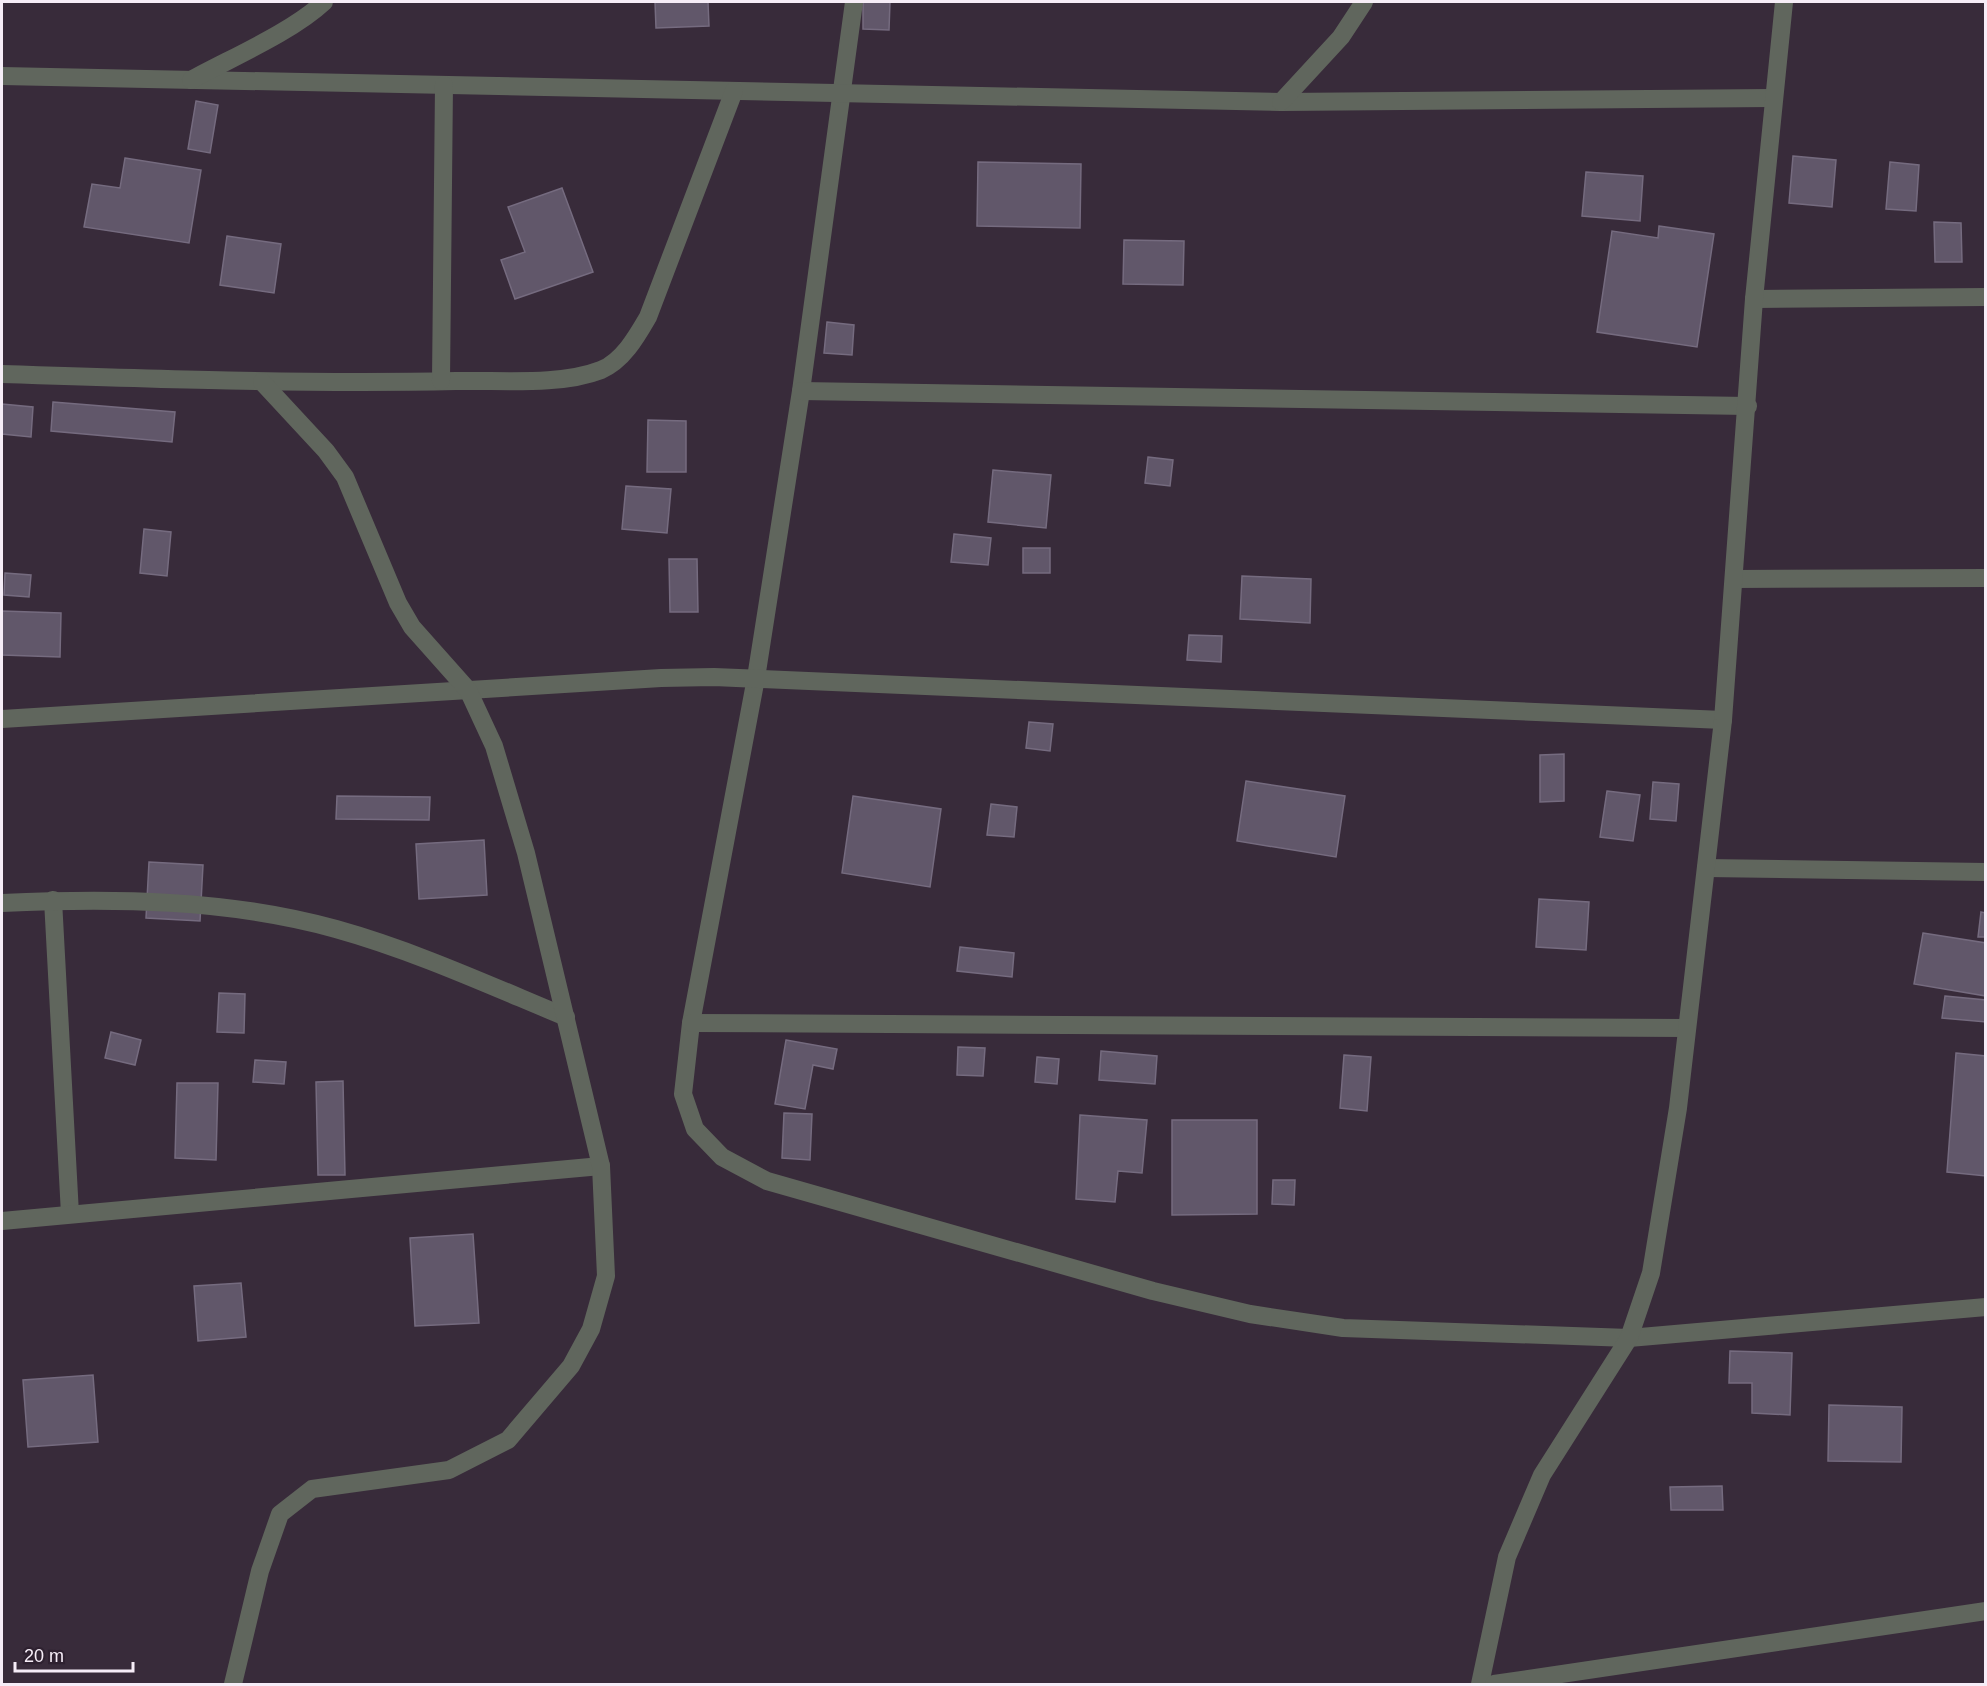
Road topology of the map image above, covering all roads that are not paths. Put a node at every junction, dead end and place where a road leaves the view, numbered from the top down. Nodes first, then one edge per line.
1 (324, 2) edge
2 (854, 2) edge
3 (1364, 2) edge
4 (1785, 2) edge
5 (2, 76) edge
6 (190, 81) junction
7 (444, 85) junction
8 (734, 91) junction
9 (841, 94) junction
10 (1773, 98) junction
11 (1281, 102) junction
12 (1986, 297) edge
13 (1754, 299) junction
14 (2, 374) edge
15 (441, 381) junction
16 (261, 382) junction
17 (801, 390) junction
18 (1748, 406) junction
19 (1986, 578) edge
20 (1734, 579) junction
21 (756, 678) junction
22 (468, 690) junction
23 (2, 719) edge
24 (1723, 720) junction
25 (1706, 868) junction
26 (1986, 872) edge
27 (53, 900) junction
28 (2, 903) edge
29 (566, 1017) junction
30 (690, 1023) junction
31 (1687, 1028) junction
32 (601, 1166) junction
33 (70, 1215) junction
34 (2, 1221) edge
35 (1986, 1307) edge
36 (1629, 1338) junction
37 (1986, 1611) edge
38 (233, 1684) edge
39 (1480, 1684) edge
40 (1494, 1684) edge

1 - 6 street
2 - 9 street
3 - 11 street
4 - 10 street
5 - 6 street
6 - 7 street
7 - 8 street
7 - 15 street
8 - 9 street
8 - 15 street
9 - 11 street
9 - 17 street
10 - 11 street
10 - 13 street
12 - 13 street
13 - 18 street
14 - 16 street
15 - 16 street
16 - 22 street
17 - 18 street
17 - 21 street
18 - 20 street
19 - 20 street
20 - 24 street
21 - 22 street
21 - 24 street
21 - 30 street
22 - 23 street
22 - 29 street
24 - 25 street
25 - 26 street
25 - 31 street
27 - 28 street
27 - 29 street
27 - 33 street
29 - 32 street
30 - 31 street
30 - 36 street
31 - 36 street
32 - 33 street
32 - 38 street
33 - 34 street
35 - 36 street
36 - 39 street
37 - 40 street

